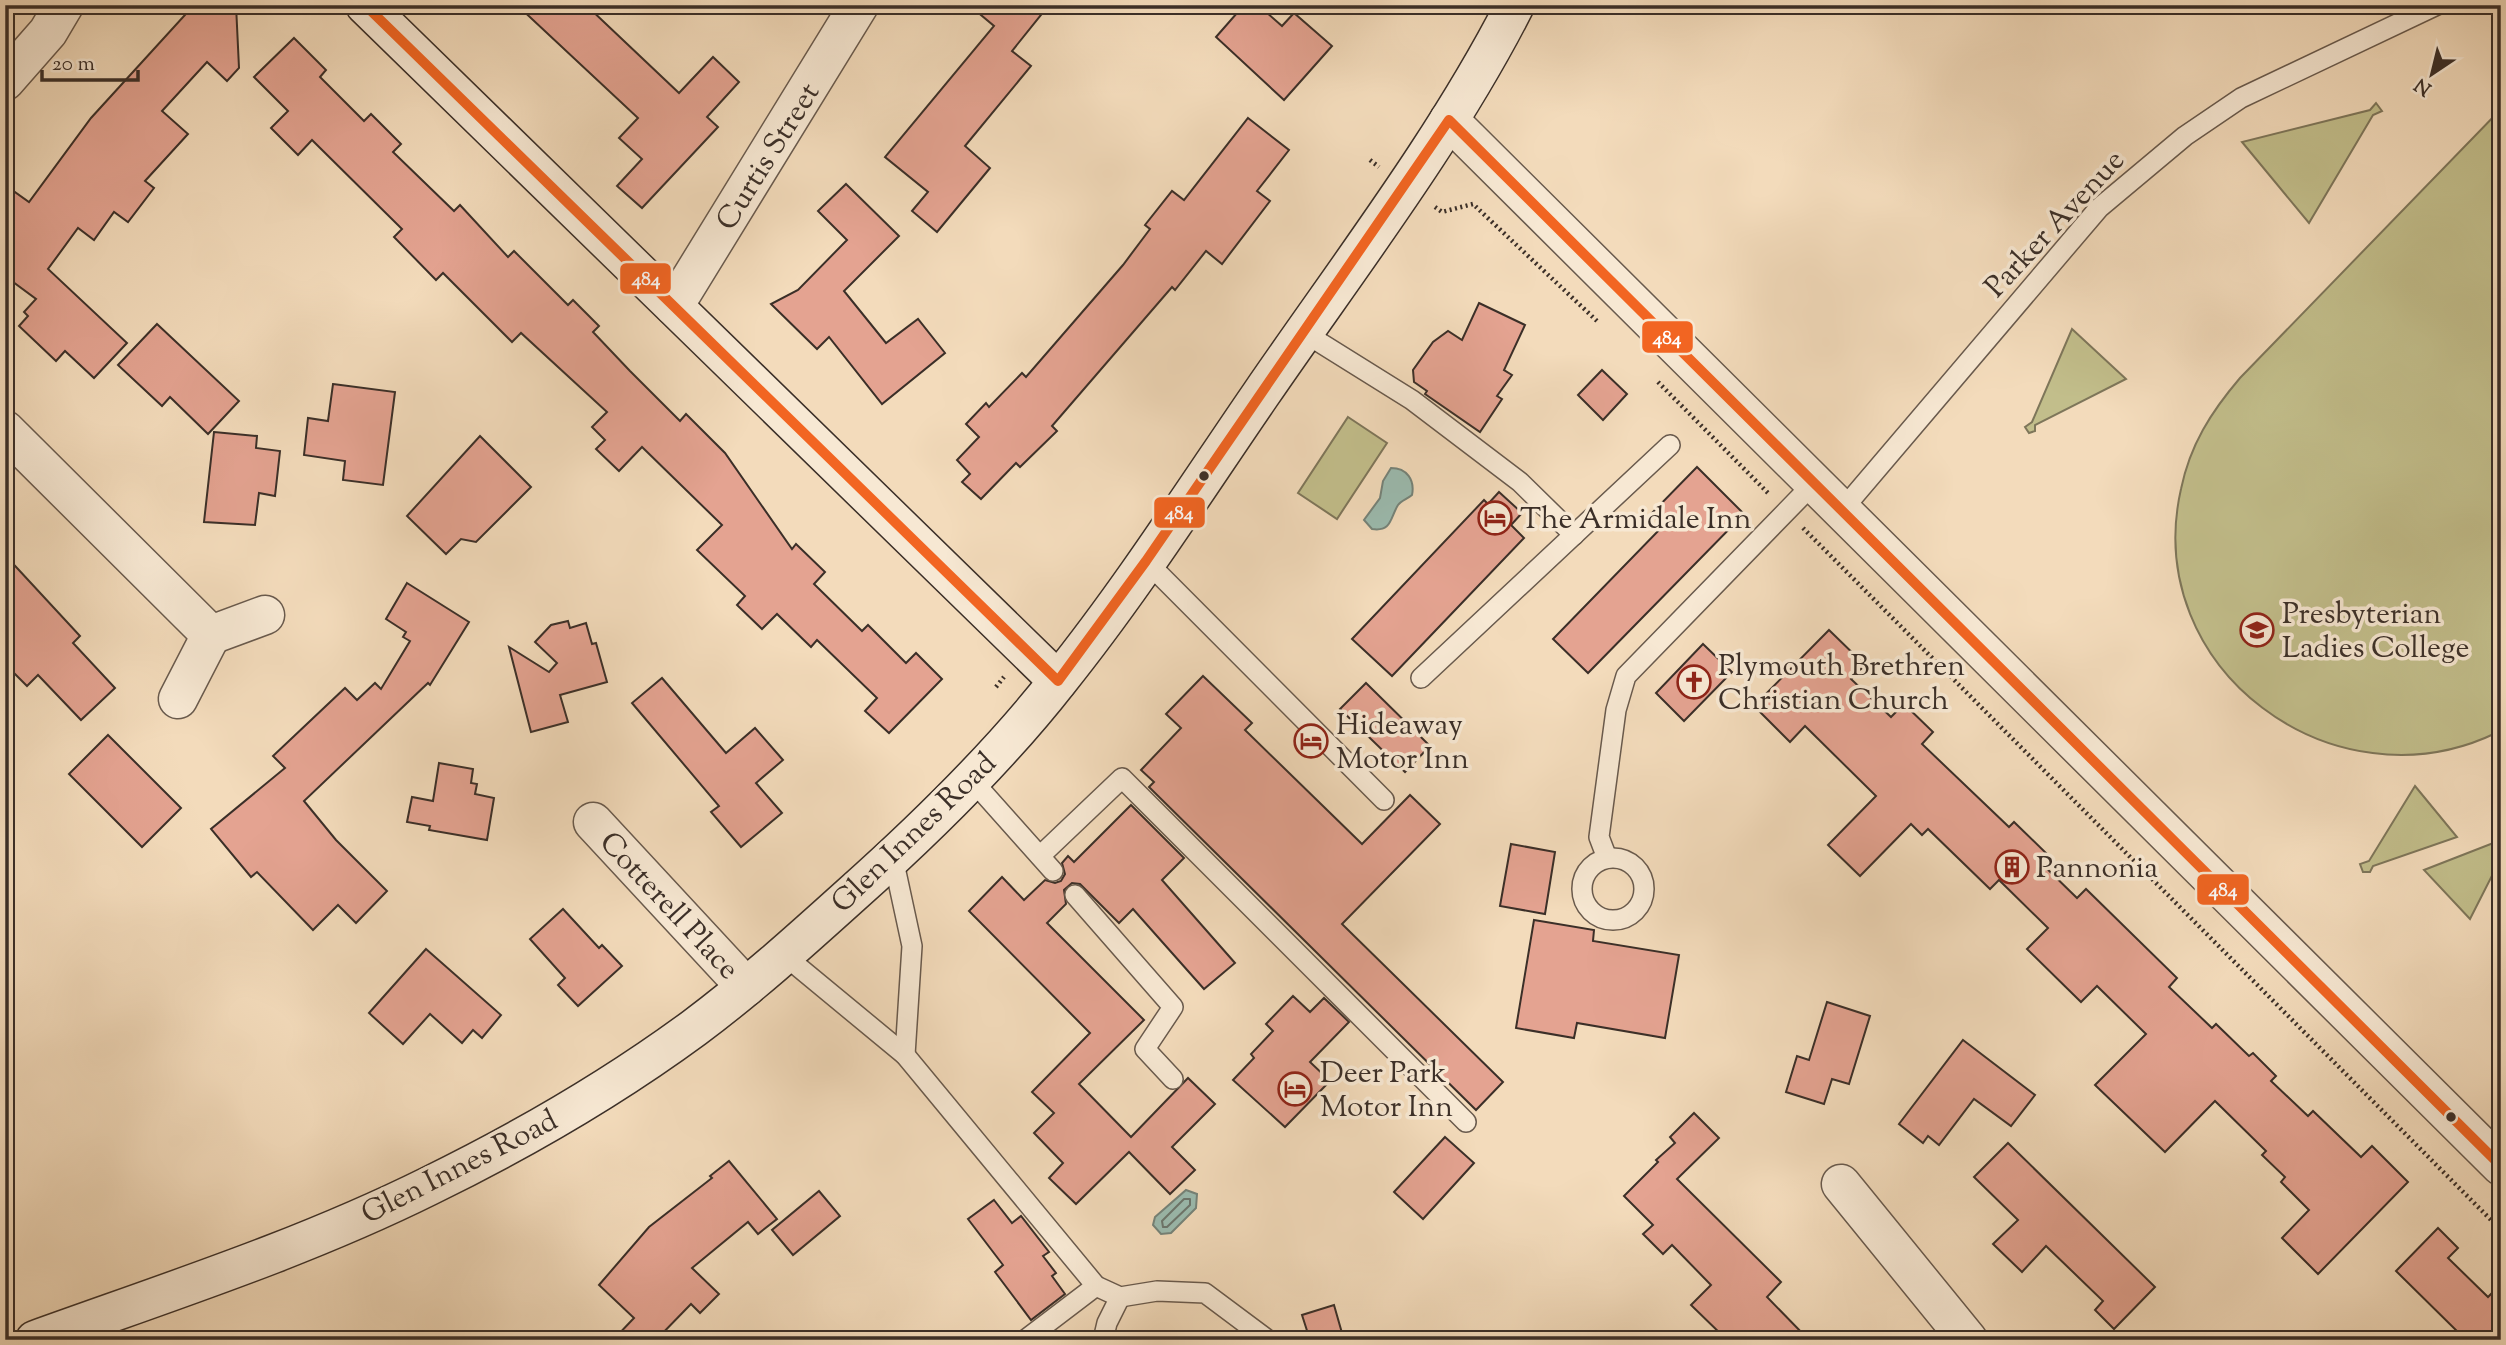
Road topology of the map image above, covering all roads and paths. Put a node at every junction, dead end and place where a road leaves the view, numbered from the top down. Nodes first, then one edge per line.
1 (64, 5) edge
2 (365, 5) edge
3 (859, 5) edge
4 (1515, 5) edge
5 (2437, 5) edge
6 (5, 81) edge
7 (1449, 120) junction
8 (1431, 204) dead end
9 (674, 306) junction
10 (1598, 322) dead end
11 (1303, 332) junction
12 (1656, 380) dead end
13 (5, 430) edge
14 (1670, 445) dead end
15 (1815, 482) junction
16 (1843, 509) junction
17 (1787, 511) junction
18 (1574, 535) junction
19 (1146, 561) junction
20 (265, 615) dead end
21 (211, 635) junction
22 (1421, 678) dead end
23 (1058, 681) junction
24 (178, 699) dead end
25 (971, 779) junction
26 (1384, 800) dead end
27 (593, 822) dead end
28 (1040, 856) junction
29 (893, 858) junction
30 (1607, 858) dead end
31 (1053, 871) dead end
32 (1075, 895) dead end
33 (784, 955) junction
34 (746, 988) junction
35 (905, 1055) junction
36 (1173, 1079) dead end
37 (1466, 1122) dead end
38 (2501, 1166) edge
39 (1841, 1184) dead end
40 (2501, 1230) edge
41 (1096, 1286) junction
42 (1120, 1297) junction
43 (35, 1340) edge
44 (1025, 1340) edge
45 (1103, 1340) edge
46 (1268, 1340) edge
47 (1968, 1340) edge

1 - 6 street
2 - 9 street
3 - 9 street, Curtis Street
4 - 7 street, Glen Innes Road
5 - 16 lane, Parker Avenue
7 - 11 street, Glen Innes Road
7 - 15 street
8 - 10 path
9 - 23 street
11 - 18 lane
11 - 19 street, Glen Innes Road
12 - 17 path
13 - 21 street
14 - 18 lane
15 - 16 street
15 - 17 lane
16 - 38 street
17 - 30 lane
17 - 40 path
18 - 22 lane
19 - 23 street, Glen Innes Road
19 - 26 lane
20 - 21 street
21 - 24 street
23 - 25 street, Glen Innes Road
25 - 28 lane
25 - 29 street, Glen Innes Road
27 - 34 street, Cotterell Place
28 - 31 lane
28 - 37 lane
29 - 33 street, Glen Innes Road
29 - 35 lane
32 - 36 lane
33 - 34 street, Glen Innes Road
33 - 35 lane
34 - 43 street, Glen Innes Road
35 - 41 lane
39 - 47 street
41 - 42 lane
41 - 44 lane
42 - 45 lane
42 - 46 lane

